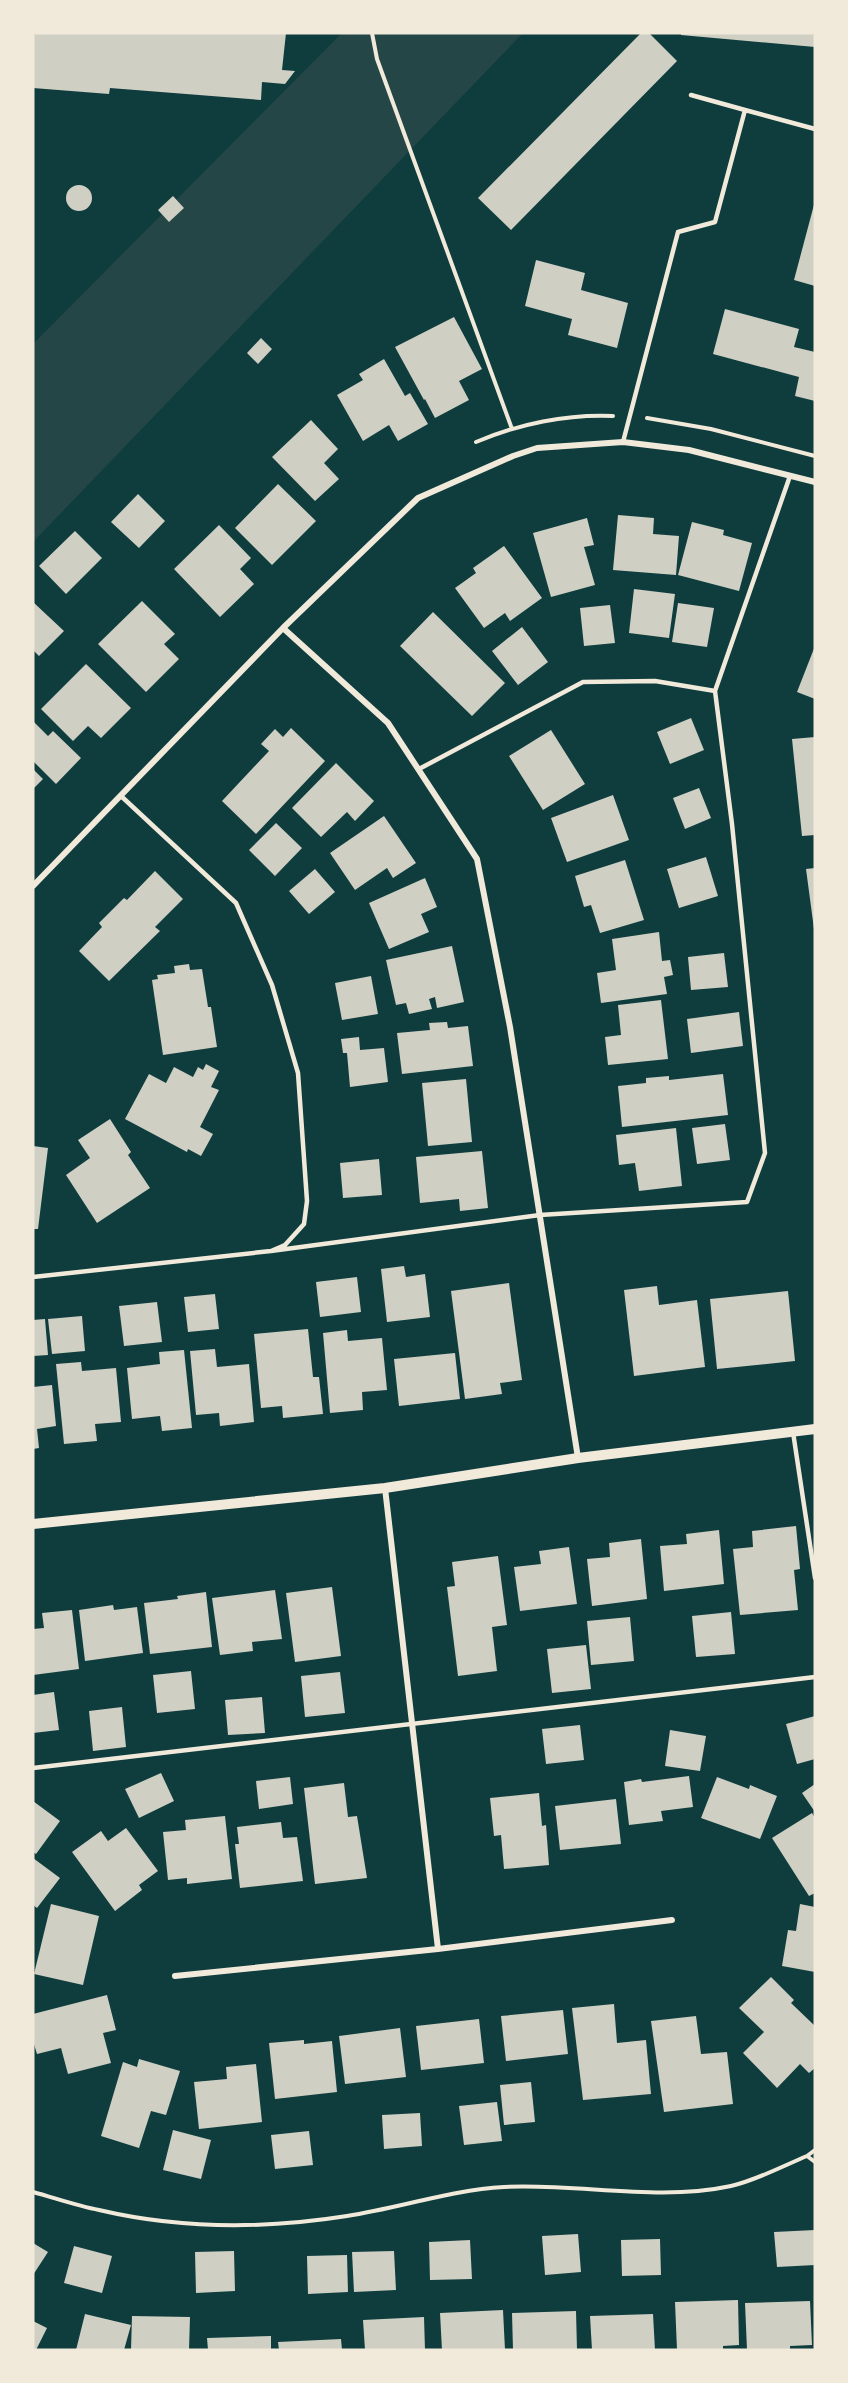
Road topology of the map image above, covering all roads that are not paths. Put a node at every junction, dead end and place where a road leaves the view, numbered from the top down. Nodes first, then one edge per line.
1 (692, 95) dead end
2 (745, 110) junction
3 (815, 129) edge
4 (623, 442) junction
5 (790, 476) junction
6 (815, 482) edge
7 (283, 628) junction
8 (715, 691) junction
9 (419, 769) junction
10 (121, 796) junction
11 (33, 886) edge
12 (540, 1215) junction
13 (271, 1251) junction
14 (33, 1277) edge
15 (815, 1430) edge
16 (793, 1432) junction
17 (578, 1458) junction
18 (385, 1488) junction
19 (33, 1524) edge
20 (815, 1578) edge
21 (815, 1677) edge
22 (412, 1724) junction
23 (33, 1768) edge
24 (672, 1920) dead end
25 (438, 1949) junction
26 (175, 1976) dead end

1 - 2 lane
2 - 3 lane
2 - 4 lane
4 - 5 street
4 - 7 street
5 - 6 street
5 - 8 lane
7 - 9 street
7 - 10 street
8 - 9 lane
8 - 12 lane
9 - 12 street
10 - 11 street
10 - 13 lane
12 - 13 lane
12 - 17 street
13 - 14 lane
15 - 16 street
16 - 17 street
16 - 20 lane
17 - 18 street
18 - 19 street
18 - 22 street
21 - 22 lane
22 - 23 lane
22 - 25 street
24 - 25 street
25 - 26 street

